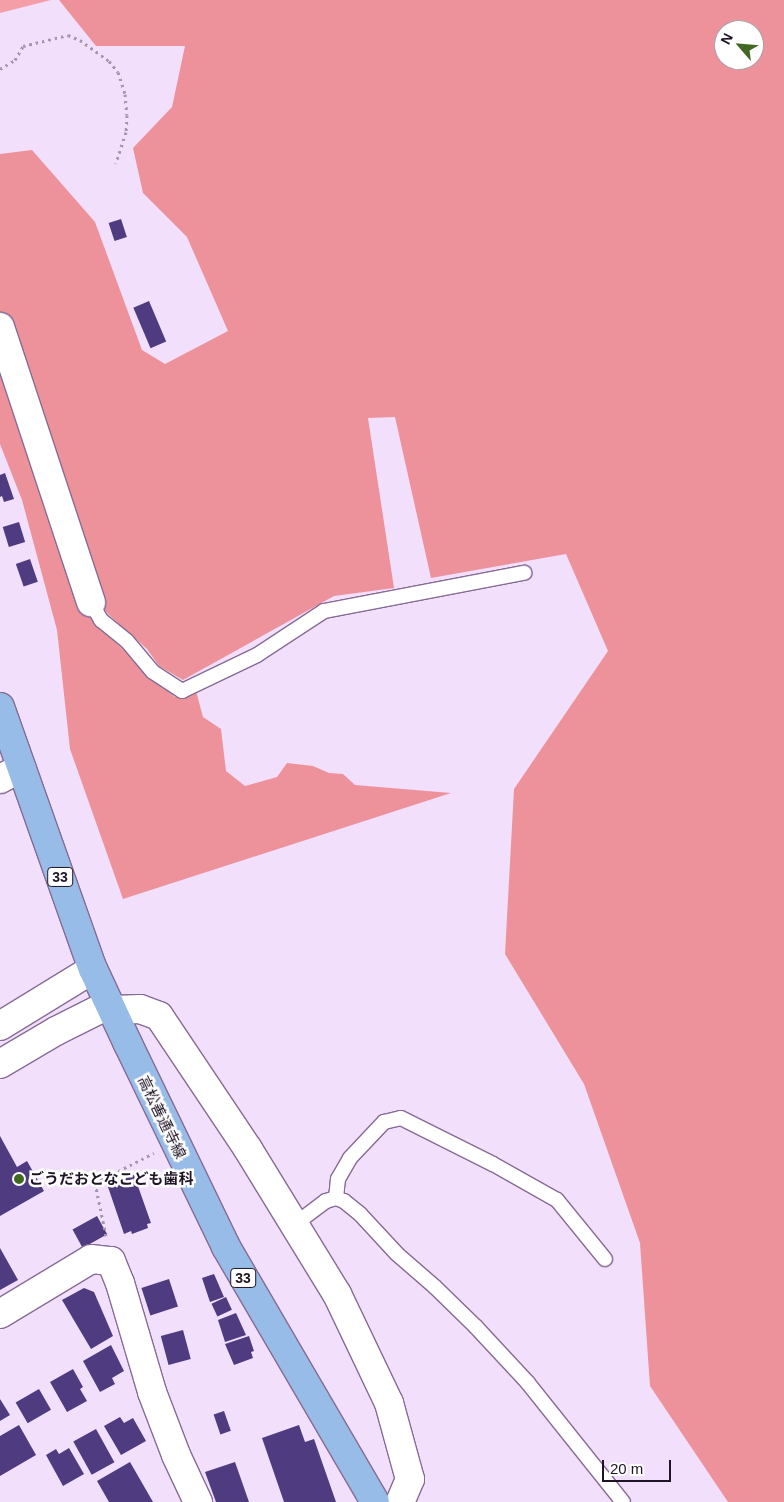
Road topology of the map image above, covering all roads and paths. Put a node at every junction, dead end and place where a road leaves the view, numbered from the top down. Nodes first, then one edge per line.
1 (0, 69) edge
2 (116, 163) dead end
3 (0, 327) edge
4 (524, 574) dead end
5 (91, 602) joint
6 (0, 707) edge
7 (10, 773) edge
8 (93, 968) junction
9 (111, 1007) junction
10 (0, 1026) edge
11 (0, 1064) edge
12 (174, 1142) junction
13 (336, 1198) junction
14 (294, 1225) junction
15 (605, 1259) dead end
16 (111, 1262) junction
17 (0, 1314) edge
18 (198, 1502) edge
19 (375, 1502) edge
20 (400, 1502) edge
21 (623, 1502) edge

1 - 2 path
3 - 5 street
4 - 5 lane
6 - 7 main road, 高松善通寺線 / 33
7 - 8 main road, 高松善通寺線 / 33
8 - 9 main road, 高松善通寺線 / 33
8 - 10 street
9 - 11 street
9 - 12 main road, 高松善通寺線 / 33
9 - 14 street
12 - 16 path
12 - 19 main road, 高松善通寺線 / 33
13 - 14 lane
13 - 15 lane
13 - 21 lane
14 - 20 street
16 - 17 street
16 - 18 street

